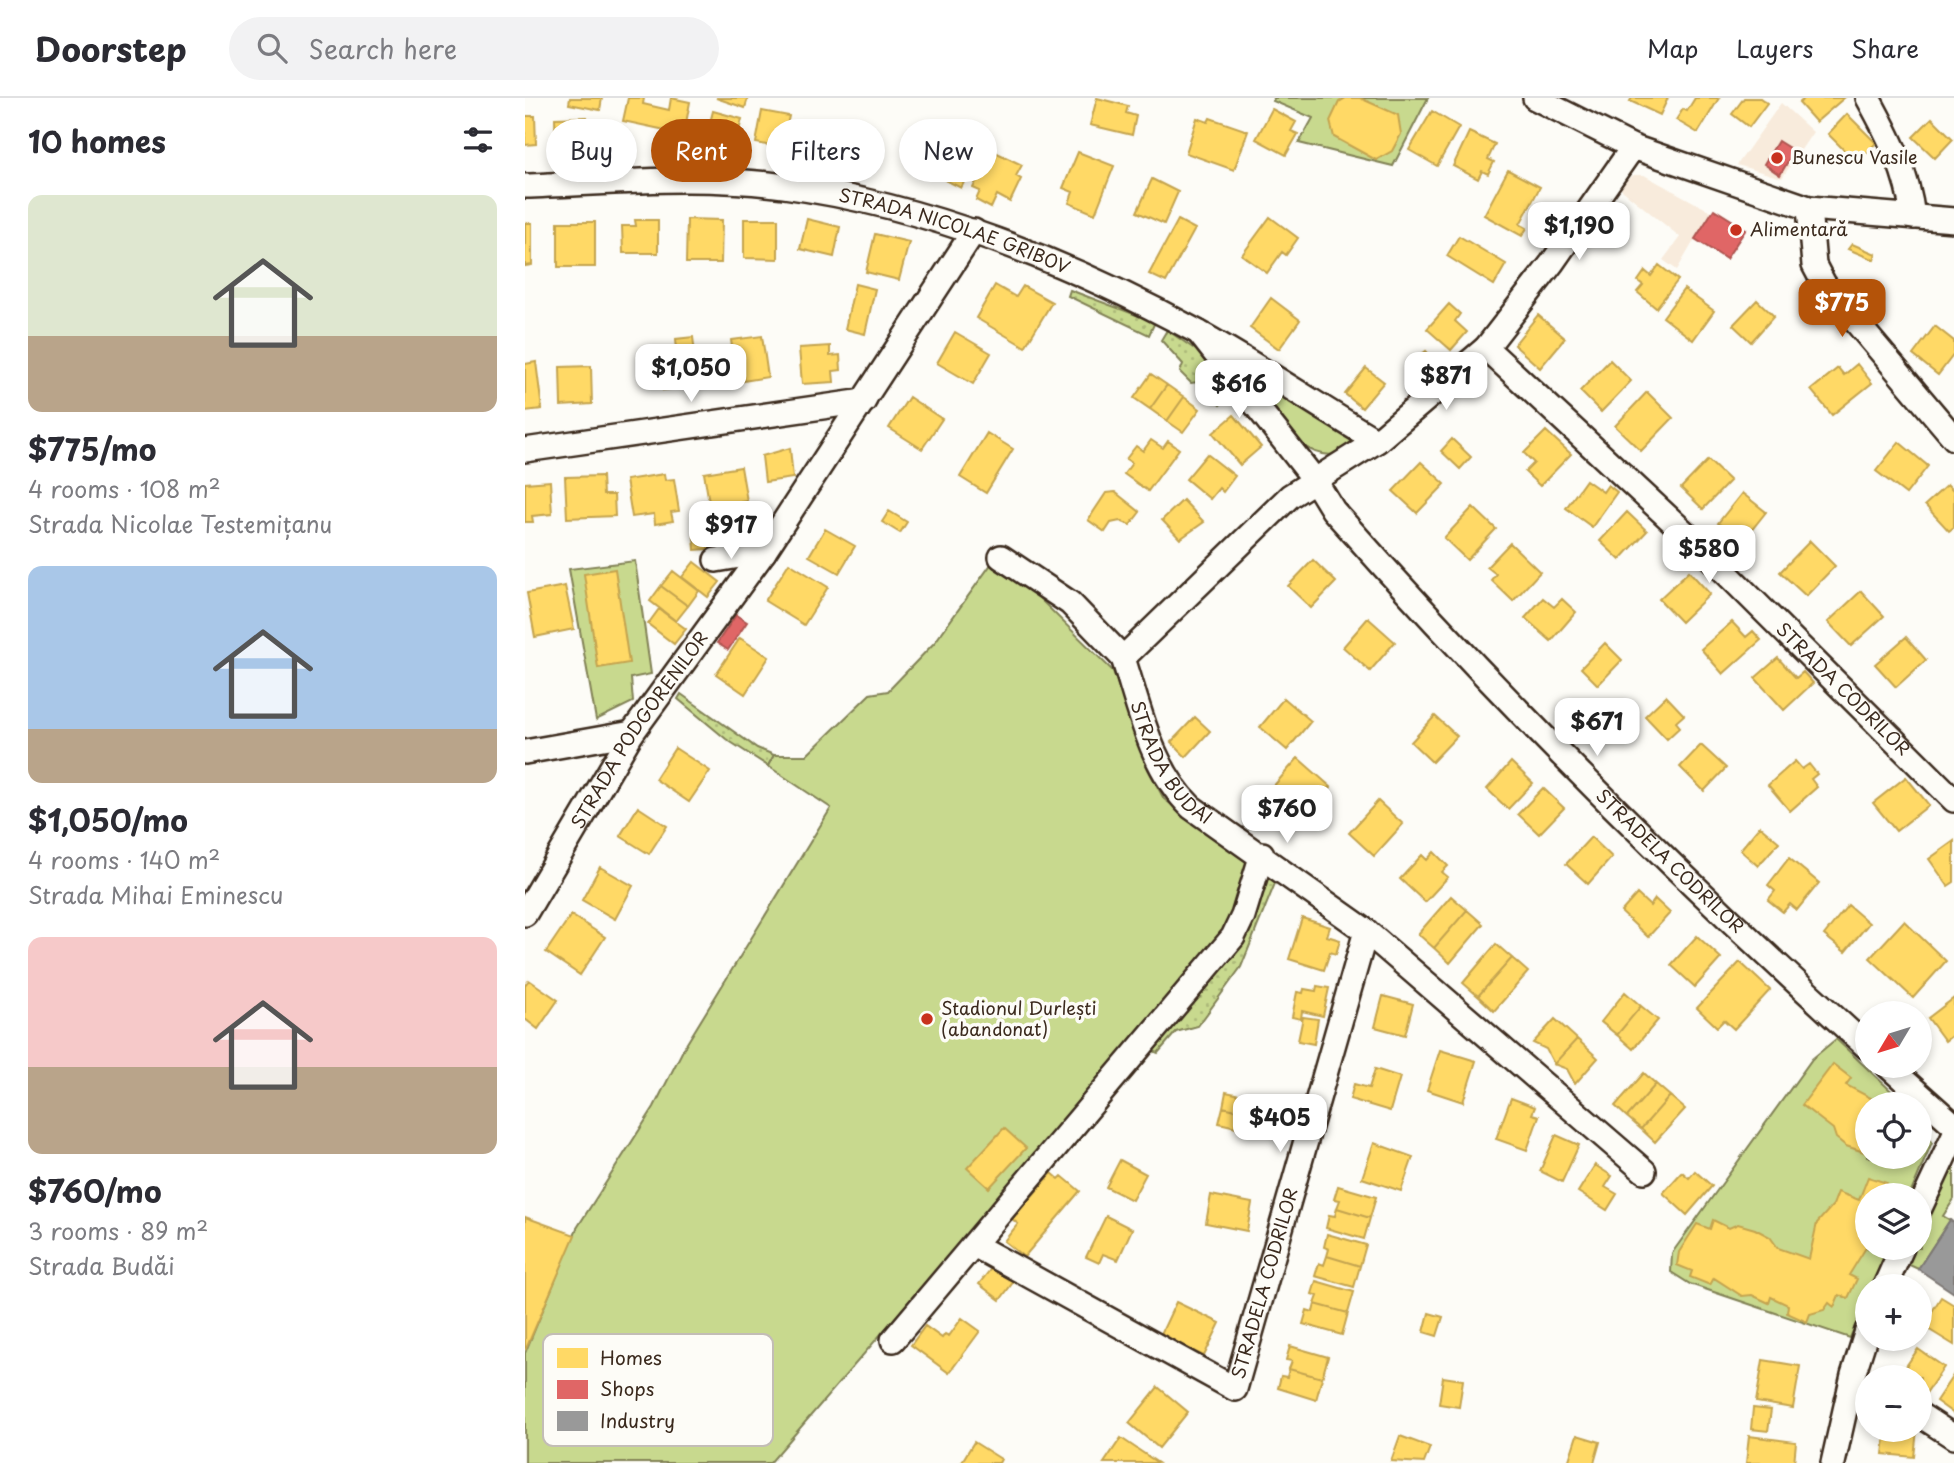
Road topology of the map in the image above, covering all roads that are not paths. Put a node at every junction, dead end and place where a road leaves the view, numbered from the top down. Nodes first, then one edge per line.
1 (1535, 98) edge
2 (1868, 98) edge
3 (1633, 147) junction
4 (525, 186) edge
5 (1809, 208) junction
6 (1913, 217) junction
7 (1954, 220) edge
8 (974, 230) junction
9 (1199, 333) junction
10 (1486, 348) junction
11 (863, 401) junction
12 (1954, 438) edge
13 (1377, 441) junction
14 (525, 450) edge
15 (1314, 479) junction
16 (764, 552) junction
17 (1001, 557) dead end
18 (716, 560) dead end
19 (1123, 658) junction
20 (632, 733) junction
21 (525, 752) edge
22 (1954, 800) edge
23 (1262, 854) junction
24 (525, 914) edge
25 (1366, 931) junction
26 (1855, 1036) edge
27 (1901, 1078) edge
28 (1954, 1125) edge
29 (1954, 1135) edge
30 (1644, 1171) dead end
31 (1932, 1183) edge
32 (974, 1245) junction
33 (893, 1340) dead end
34 (1855, 1395) edge
35 (1932, 1423) edge
36 (1954, 1437) edge
37 (1833, 1463) edge

1 - 3 street
2 - 6 street
3 - 5 street
3 - 10 street
4 - 8 street, STRADA NICOLAE GRIBOV
5 - 6 street
5 - 12 street
6 - 7 street
8 - 9 street, STRADA NICOLAE GRIBOV
8 - 11 street, STRADA PODGORENILOR
9 - 13 street, STRADA NICOLAE GRIBOV
9 - 15 street, STRADA NICOLAE GRIBOV
10 - 13 street
10 - 22 street, STRADA CODRILOR
11 - 14 street
11 - 16 street, STRADA PODGORENILOR
13 - 15 street
15 - 19 street
15 - 26 street, STRADELA CODRILOR
16 - 18 street
16 - 20 street, STRADA PODGORENILOR
17 - 19 street
19 - 23 street, STRADA BUDĂI
20 - 21 street
20 - 24 street, STRADA PODGORENILOR
23 - 25 street, STRADA BUDĂI
23 - 32 street
25 - 30 street, STRADA BUDĂI
25 - 32 street, STRADELA CODRILOR
27 - 28 street
29 - 31 street
32 - 33 street
34 - 37 street
35 - 36 street

